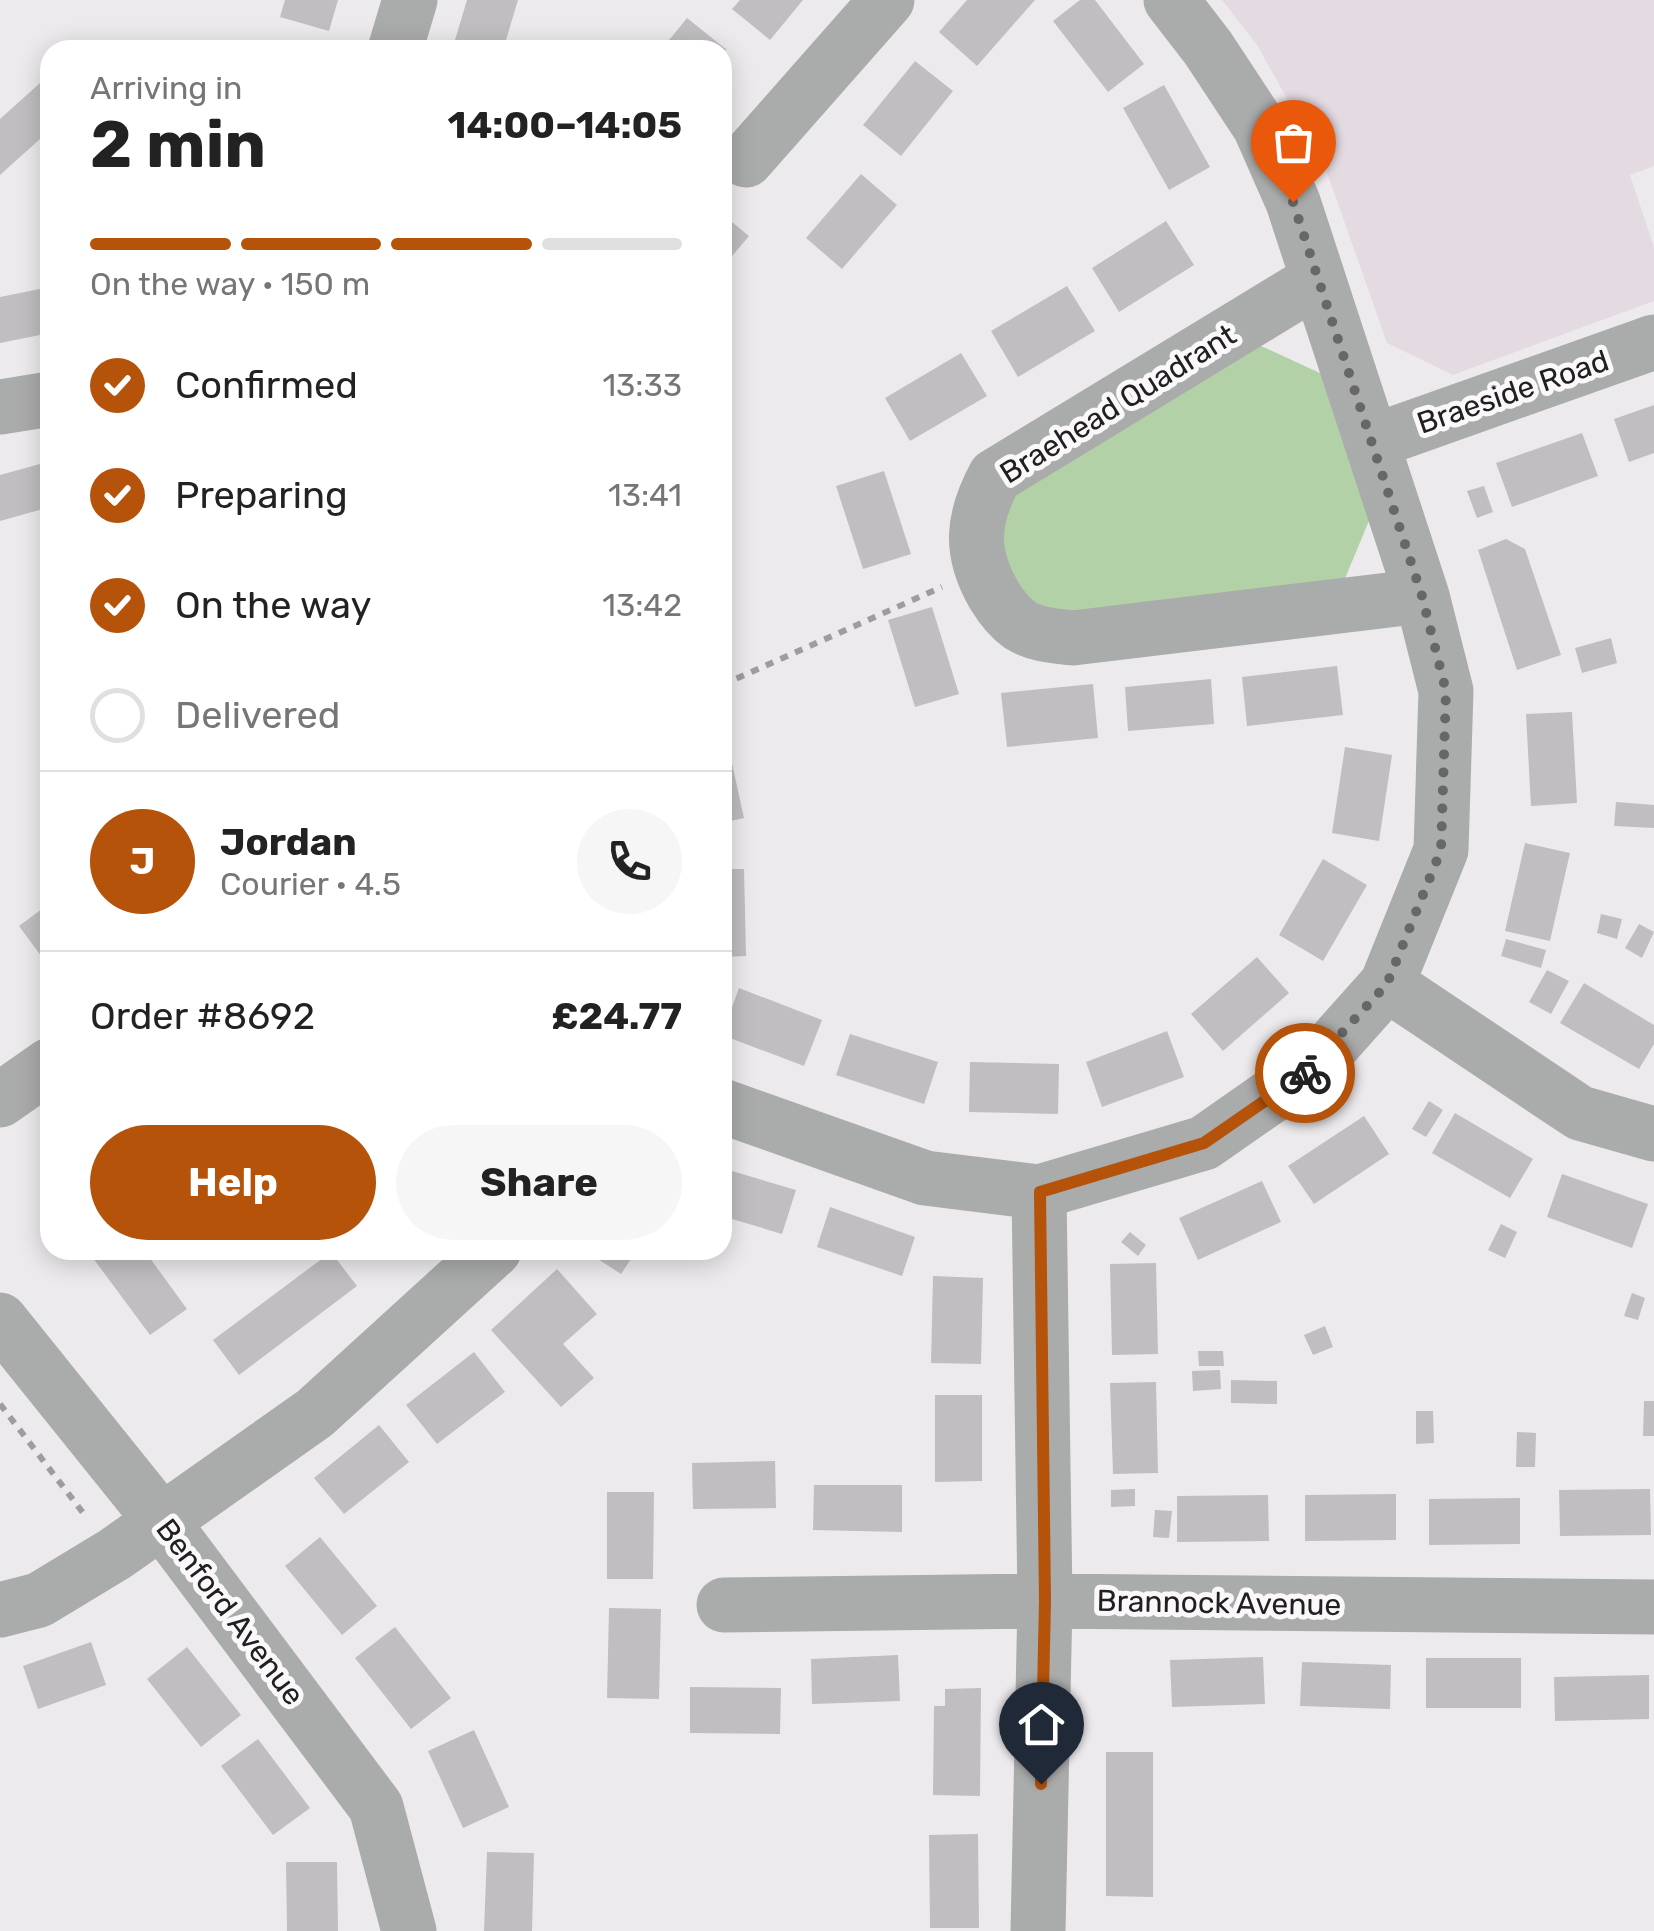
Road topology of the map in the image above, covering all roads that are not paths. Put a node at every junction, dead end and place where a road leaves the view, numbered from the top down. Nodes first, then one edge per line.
1 (410, 0) edge
2 (886, 0) edge
3 (1171, 0) edge
4 (398, 40) edge
5 (746, 160) dead end
6 (1317, 280) junction
7 (1654, 342) edge
8 (40, 401) edge
9 (0, 407) edge
10 (1372, 442) junction
11 (1422, 596) junction
12 (1387, 984) junction
13 (40, 1072) edge
14 (0, 1100) edge
15 (732, 1110) edge
16 (1654, 1134) edge
17 (1040, 1192) junction
18 (483, 1260) edge
19 (0, 1320) edge
20 (160, 1519) junction
21 (1045, 1601) junction
22 (724, 1605) dead end
23 (1654, 1607) edge
24 (0, 1610) edge
25 (409, 1931) edge
26 (1038, 1931) edge

1 - 4 street
2 - 5 street
3 - 6 street
6 - 10 street
6 - 11 street, Braehead Quadrant
7 - 10 street, Braeside Road
8 - 9 street
10 - 11 street
11 - 12 street
12 - 16 street
12 - 17 street
13 - 14 street
15 - 17 street
17 - 21 street
18 - 20 street
19 - 20 street, Benford Avenue
20 - 24 street
20 - 25 street, Benford Avenue
21 - 22 street, Brannock Avenue
21 - 23 street, Brannock Avenue
21 - 26 street

